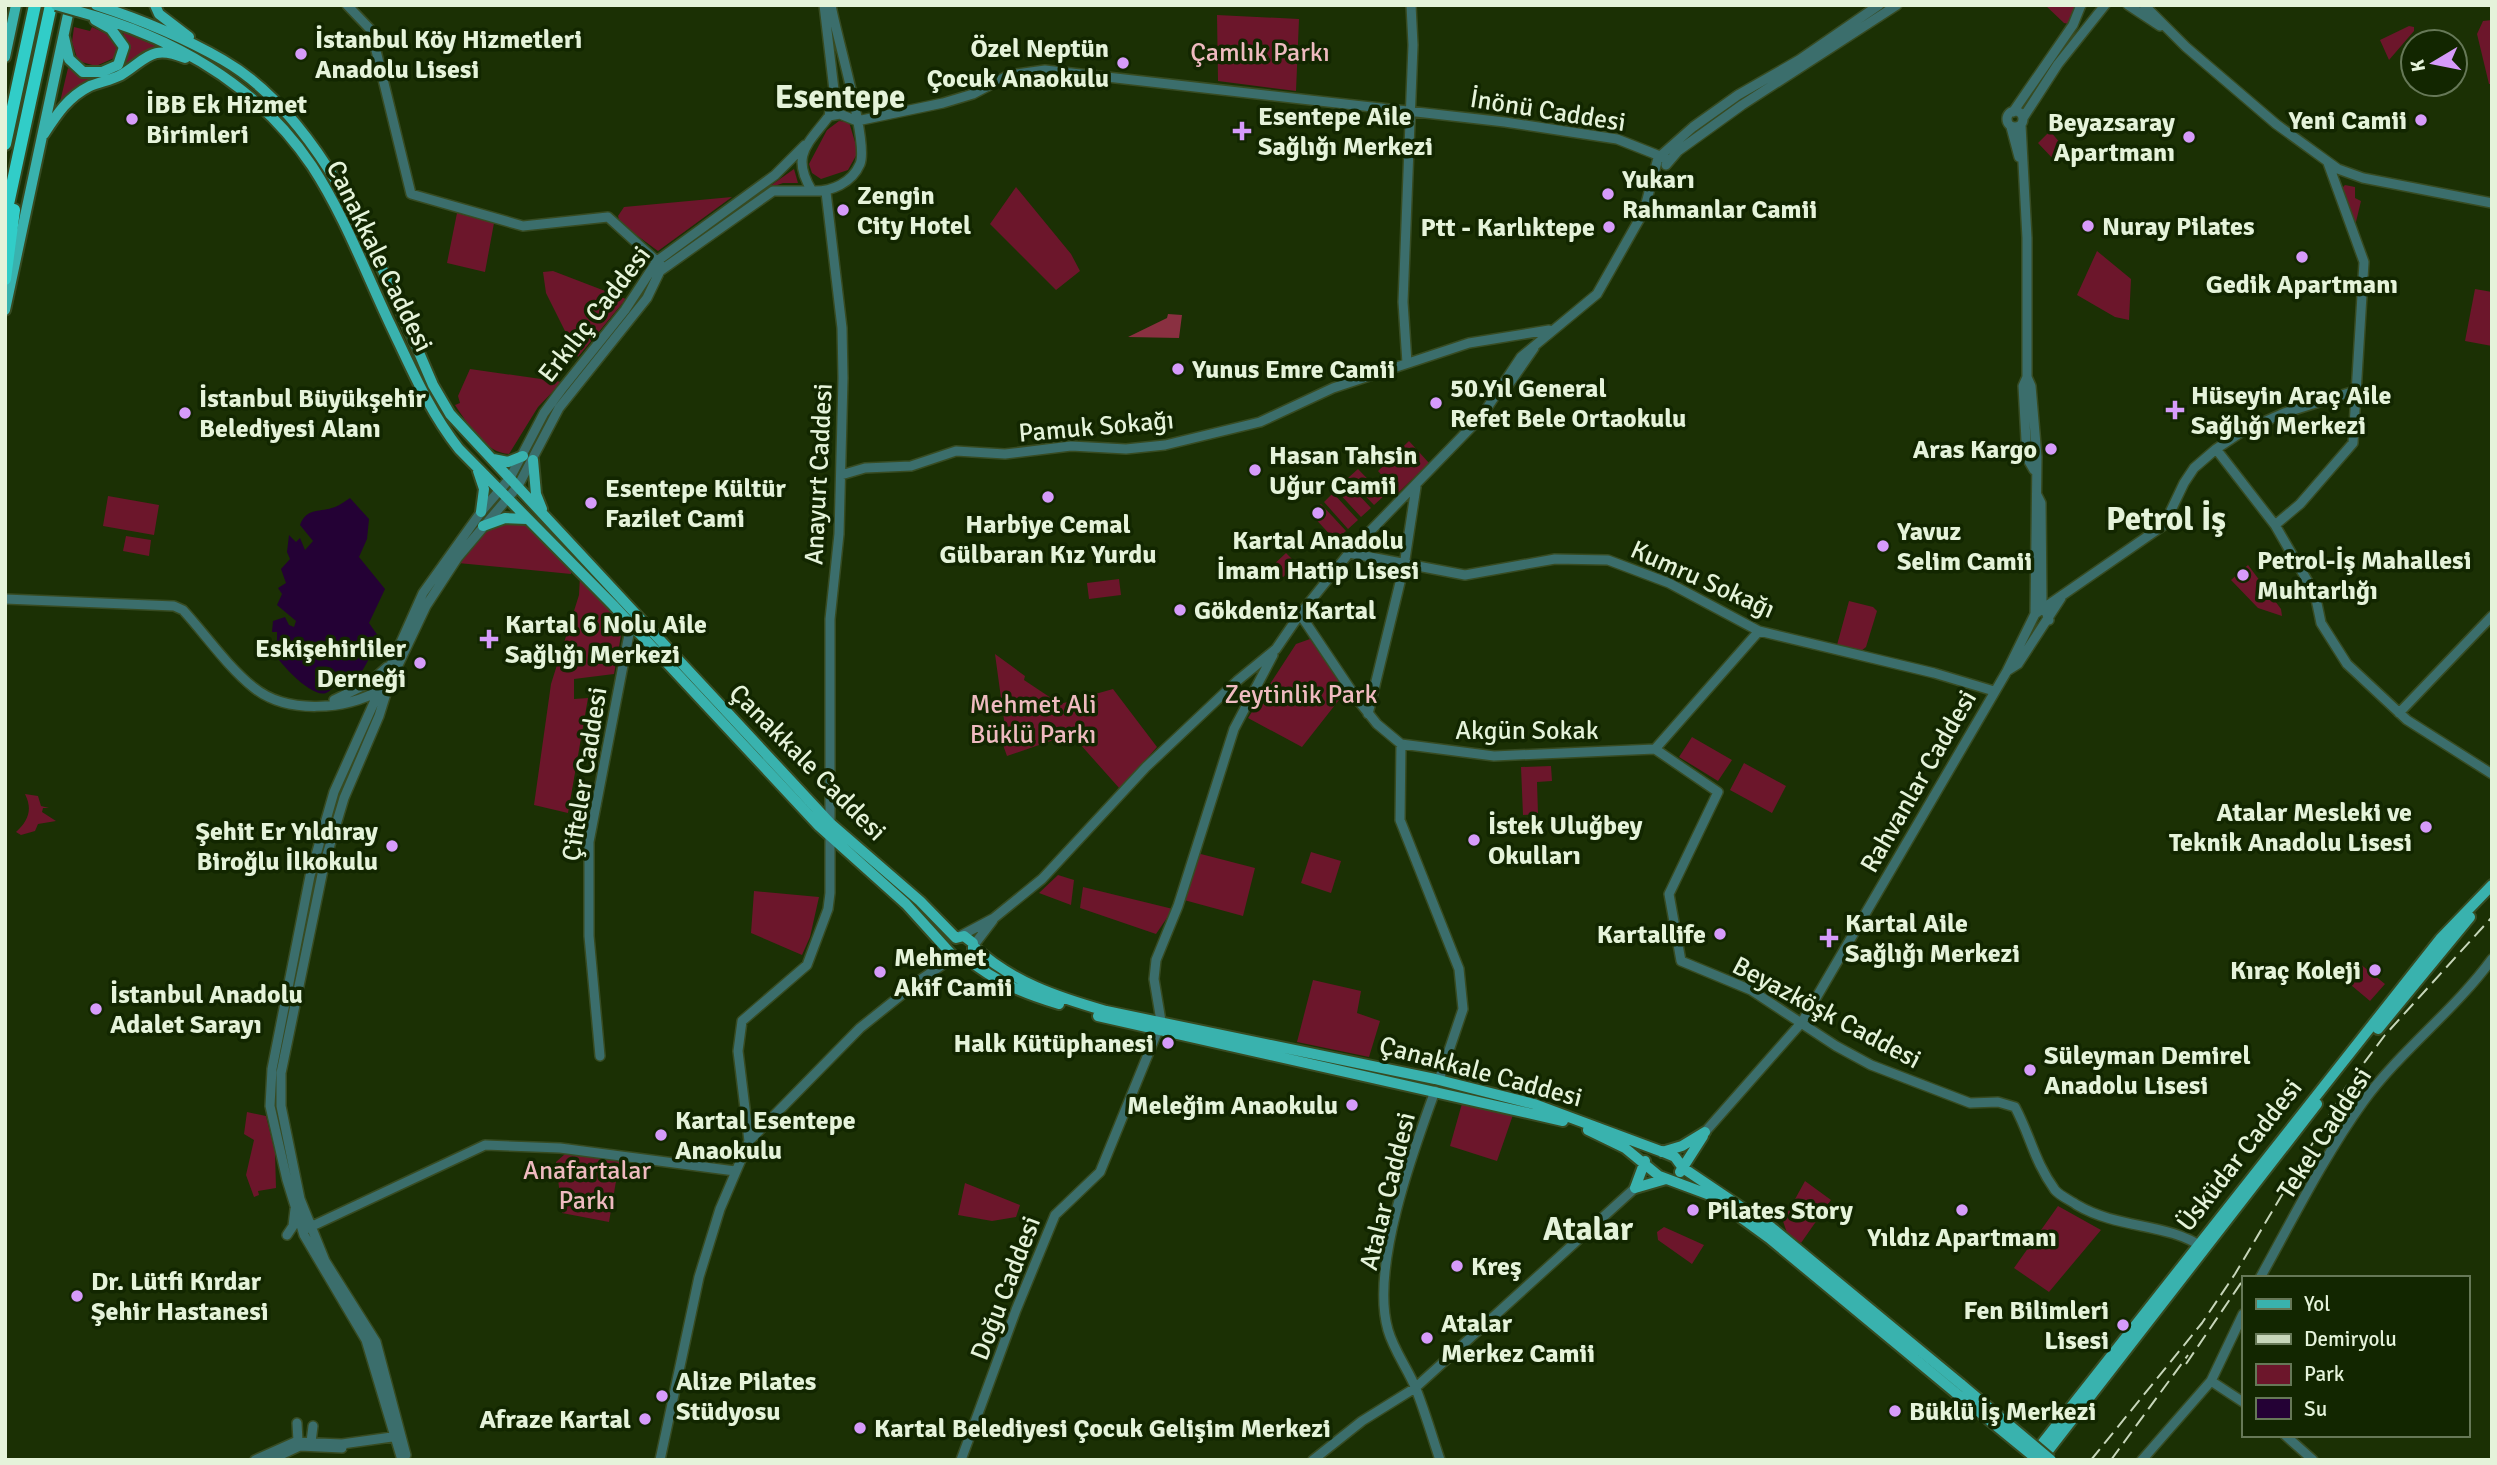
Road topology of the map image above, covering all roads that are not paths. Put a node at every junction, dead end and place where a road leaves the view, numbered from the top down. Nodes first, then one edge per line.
1 (35, 5) edge
2 (54, 5) edge
3 (96, 5) edge
4 (155, 5) edge
5 (347, 5) edge
6 (824, 5) edge
7 (831, 5) edge
8 (1410, 5) edge
9 (1879, 5) edge
10 (1897, 5) edge
11 (2081, 5) edge
12 (2105, 5) edge
13 (2128, 5) edge
14 (2144, 5) edge
15 (73, 8) edge
16 (15, 10) edge
17 (2167, 30) junction
18 (5, 32) edge
19 (63, 33) junction
20 (5, 57) edge
21 (223, 60) junction
22 (228, 80) junction
23 (1409, 110) junction
24 (2013, 111) junction
25 (830, 116) junction
26 (858, 121) junction
27 (2018, 123) junction
28 (24, 130) junction
29 (39, 142) junction
30 (5, 144) edge
31 (805, 145) junction
32 (2328, 162) junction
33 (1661, 163) junction
34 (2338, 169) junction
35 (2352, 175) junction
36 (2334, 183) junction
37 (812, 191) junction
38 (826, 192) junction
39 (2492, 203) edge
40 (5, 218) edge
41 (661, 264) junction
42 (5, 279) edge
43 (5, 310) edge
44 (1551, 330) junction
45 (1406, 363) junction
46 (2358, 390) junction
47 (2216, 449) junction
48 (491, 458) junction
49 (528, 458) junction
50 (475, 466) junction
51 (841, 475) junction
52 (514, 482) junction
53 (1416, 487) junction
54 (504, 494) junction
55 (2037, 495) junction
56 (481, 512) junction
57 (544, 514) junction
58 (531, 522) junction
59 (2275, 525) junction
60 (483, 526) junction
61 (1349, 553) junction
62 (1404, 566) junction
63 (2042, 584) junction
64 (2064, 594) junction
65 (5, 599) edge
66 (2039, 611) junction
67 (1300, 614) junction
68 (2492, 616) edge
69 (2049, 620) junction
70 (631, 624) junction
71 (1759, 631) junction
72 (1276, 649) junction
73 (391, 663) junction
74 (1254, 669) junction
75 (2007, 671) junction
76 (388, 684) junction
77 (1257, 688) junction
78 (380, 691) junction
79 (1994, 691) junction
80 (354, 700) junction
81 (317, 705) junction
82 (1368, 713) junction
83 (2399, 713) junction
84 (370, 715) junction
85 (1401, 744) junction
86 (1655, 749) junction
87 (830, 760) junction
88 (2492, 774) edge
89 (829, 805) junction
90 (816, 807) junction
91 (832, 830) junction
92 (2492, 885) edge
93 (2492, 895) edge
94 (994, 918) junction
95 (958, 937) junction
96 (974, 946) junction
97 (952, 954) junction
98 (968, 959) junction
99 (2492, 959) edge
100 (1802, 1022) junction
101 (1159, 1026) junction
102 (600, 1056) dead end
103 (1437, 1085) junction
104 (1705, 1132) junction
105 (749, 1141) junction
106 (1663, 1152) junction
107 (2268, 1160) junction
108 (1644, 1163) junction
109 (1683, 1168) junction
110 (735, 1171) junction
111 (1668, 1178) junction
112 (1635, 1188) junction
113 (295, 1208) junction
114 (308, 1232) junction
115 (287, 1235) dead end
116 (2201, 1246) junction
117 (2261, 1276) edge
118 (2242, 1316) edge
119 (2211, 1381) junction
120 (1415, 1388) junction
121 (1959, 1389) junction
122 (2242, 1401) edge
123 (297, 1423) dead end
124 (313, 1426) dead end
125 (2287, 1437) edge
126 (400, 1439) junction
127 (298, 1441) junction
128 (311, 1442) junction
129 (255, 1460) edge
130 (270, 1460) edge
131 (402, 1460) edge
132 (407, 1460) edge
133 (660, 1460) edge
134 (961, 1460) edge
135 (1313, 1460) edge
136 (1440, 1460) edge
137 (2030, 1460) edge
138 (2040, 1460) edge
139 (2051, 1460) edge
140 (2143, 1460) edge
141 (2314, 1460) edge

1 - 30 highway
2 - 15 main road, bridge
2 - 28 highway
3 - 21 main road, Canakkale Caddesi
4 - 21 main road
5 - 41 street
6 - 25 street
7 - 26 street
8 - 23 street
9 - 33 street
10 - 33 street
11 - 24 street
12 - 27 street
13 - 17 street
14 - 17 street
15 - 19 main road
15 - 19 main road
15 - 22 main road, Canakkale Caddesi
16 - 18 main road
16 - 20 main road
17 - 32 street
19 - 29 main road
21 - 48 main road, Canakkale Caddesi
22 - 29 main road
22 - 50 main road, Canakkale Caddesi
23 - 26 street, İnönü Caddesi
23 - 33 street, İnönü Caddesi
23 - 45 street
24 - 27 street
24 - 27 street
25 - 26 street
25 - 31 street, Erkılıç Caddesi
26 - 38 street
27 - 55 street
28 - 40 highway
28 - 42 highway
29 - 43 main road
31 - 37 street
31 - 41 street, Erkılıç Caddesi
32 - 34 street
32 - 36 street
33 - 44 street
34 - 35 street
34 - 36 street
35 - 36 street
35 - 39 street
36 - 46 street
37 - 38 street, Erkılıç Caddesi
37 - 41 street, Erkılıç Caddesi
38 - 51 street, Anayurt Caddesi
41 - 49 street, Erkılıç Caddesi
44 - 45 street, Pamuk Sokağı
44 - 53 street
45 - 51 street, Pamuk Sokağı
46 - 47 street
46 - 59 street
47 - 59 street
47 - 64 street
48 - 49 main road
48 - 52 main road, Çanakkale Caddesi
49 - 52 street, Erkılıç Caddesi
49 - 57 main road
50 - 54 main road, Canakkale Caddesi
50 - 56 main road
51 - 87 street, Anayurt Caddesi
52 - 54 street, Erkılıç Caddesi
52 - 57 main road, Çanakkale Caddesi
53 - 61 street
53 - 62 street
54 - 56 street
54 - 58 main road, Canakkale Caddesi
54 - 60 street
55 - 63 street, Rahvanlar Caddesi
55 - 66 street, Rahvanlar Caddesi
56 - 73 street
57 - 90 main road, Çanakkale Caddesi
58 - 60 main road
58 - 70 main road, Çanakkale Caddesi
59 - 83 street
60 - 76 street
61 - 62 street, Kumru Sokağı
61 - 67 street
62 - 71 street, Kumru Sokağı
62 - 82 street
63 - 64 street
63 - 66 street, Rahvanlar Caddesi
64 - 66 street
64 - 69 street
65 - 81 street
66 - 69 street, Rahvanlar Caddesi
66 - 75 street, Rahvanlar Caddesi
67 - 72 street
67 - 82 street
68 - 83 street
69 - 75 street, Rahvanlar Caddesi
70 - 91 main road, Çanakkale Caddesi
70 - 102 street, Çifteler Caddesi
71 - 79 street, Kumru Sokağı
71 - 86 street
72 - 74 street
72 - 77 street
73 - 78 street
73 - 81 street
74 - 77 street
74 - 94 street
75 - 79 street, Rahvanlar Caddesi
76 - 78 street
76 - 114 street
77 - 101 street
78 - 80 street
78 - 84 street
79 - 100 street, Rahvanlar Caddesi
80 - 81 street
80 - 84 street
82 - 85 street
83 - 88 street
84 - 113 street
85 - 86 street, Akgün Sokak
85 - 103 street, Atalar Caddesi
86 - 100 street, Beyazköşk Caddesi
87 - 89 street, Anayurt Caddesi
87 - 91 street, Anayurt Caddesi
89 - 90 main road
89 - 91 street, Anayurt Caddesi
90 - 91 main road, Çanakkale Caddesi
91 - 95 main road, Çanakkale Caddesi
91 - 97 main road, Çanakkale Caddesi
91 - 105 street, Anayurt Caddesi
92 - 107 main road, Üsküdar Caddesi
93 - 107 main road, Üsküdar Caddesi
94 - 95 street
94 - 96 street
95 - 96 main road
95 - 97 main road
96 - 98 main road
96 - 101 main road, Çanakkale Caddesi
97 - 98 main road
97 - 105 street
98 - 101 main road, Çanakkale Caddesi
99 - 117 street, Tekel Caddesi
100 - 104 street, Rahvanlar Caddesi
100 - 116 street, Beyazköşk Caddesi
101 - 103 main road, Çanakkale Caddesi
101 - 134 street, Doğu Caddesi
103 - 106 main road, Çanakkale Caddesi
103 - 108 main road, Çanakkale Caddesi
103 - 120 street, Atalar Caddesi
104 - 106 main road
104 - 109 main road
105 - 110 street
106 - 108 main road
106 - 109 main road, Çanakkale Caddesi
107 - 116 main road, Üsküdar Caddesi
108 - 111 main road, Çanakkale Caddesi
108 - 112 main road
109 - 111 main road
109 - 121 main road, Çanakkale Caddesi
110 - 114 street
110 - 133 street
111 - 112 main road
111 - 121 main road, Çanakkale Caddesi
112 - 120 street
113 - 114 street
113 - 115 street
114 - 126 street
116 - 137 main road, Üsküdar Caddesi
116 - 138 main road, Üsküdar Caddesi
118 - 119 street
119 - 122 street
119 - 140 street
120 - 135 street
120 - 136 street, Atalar Caddesi
121 - 138 main road, Çanakkale Caddesi, bridge
121 - 139 main road, Çanakkale Caddesi, bridge
123 - 127 street
124 - 128 street
125 - 141 street
126 - 128 street
126 - 130 street
126 - 131 street
126 - 132 street
127 - 128 street
127 - 129 street

